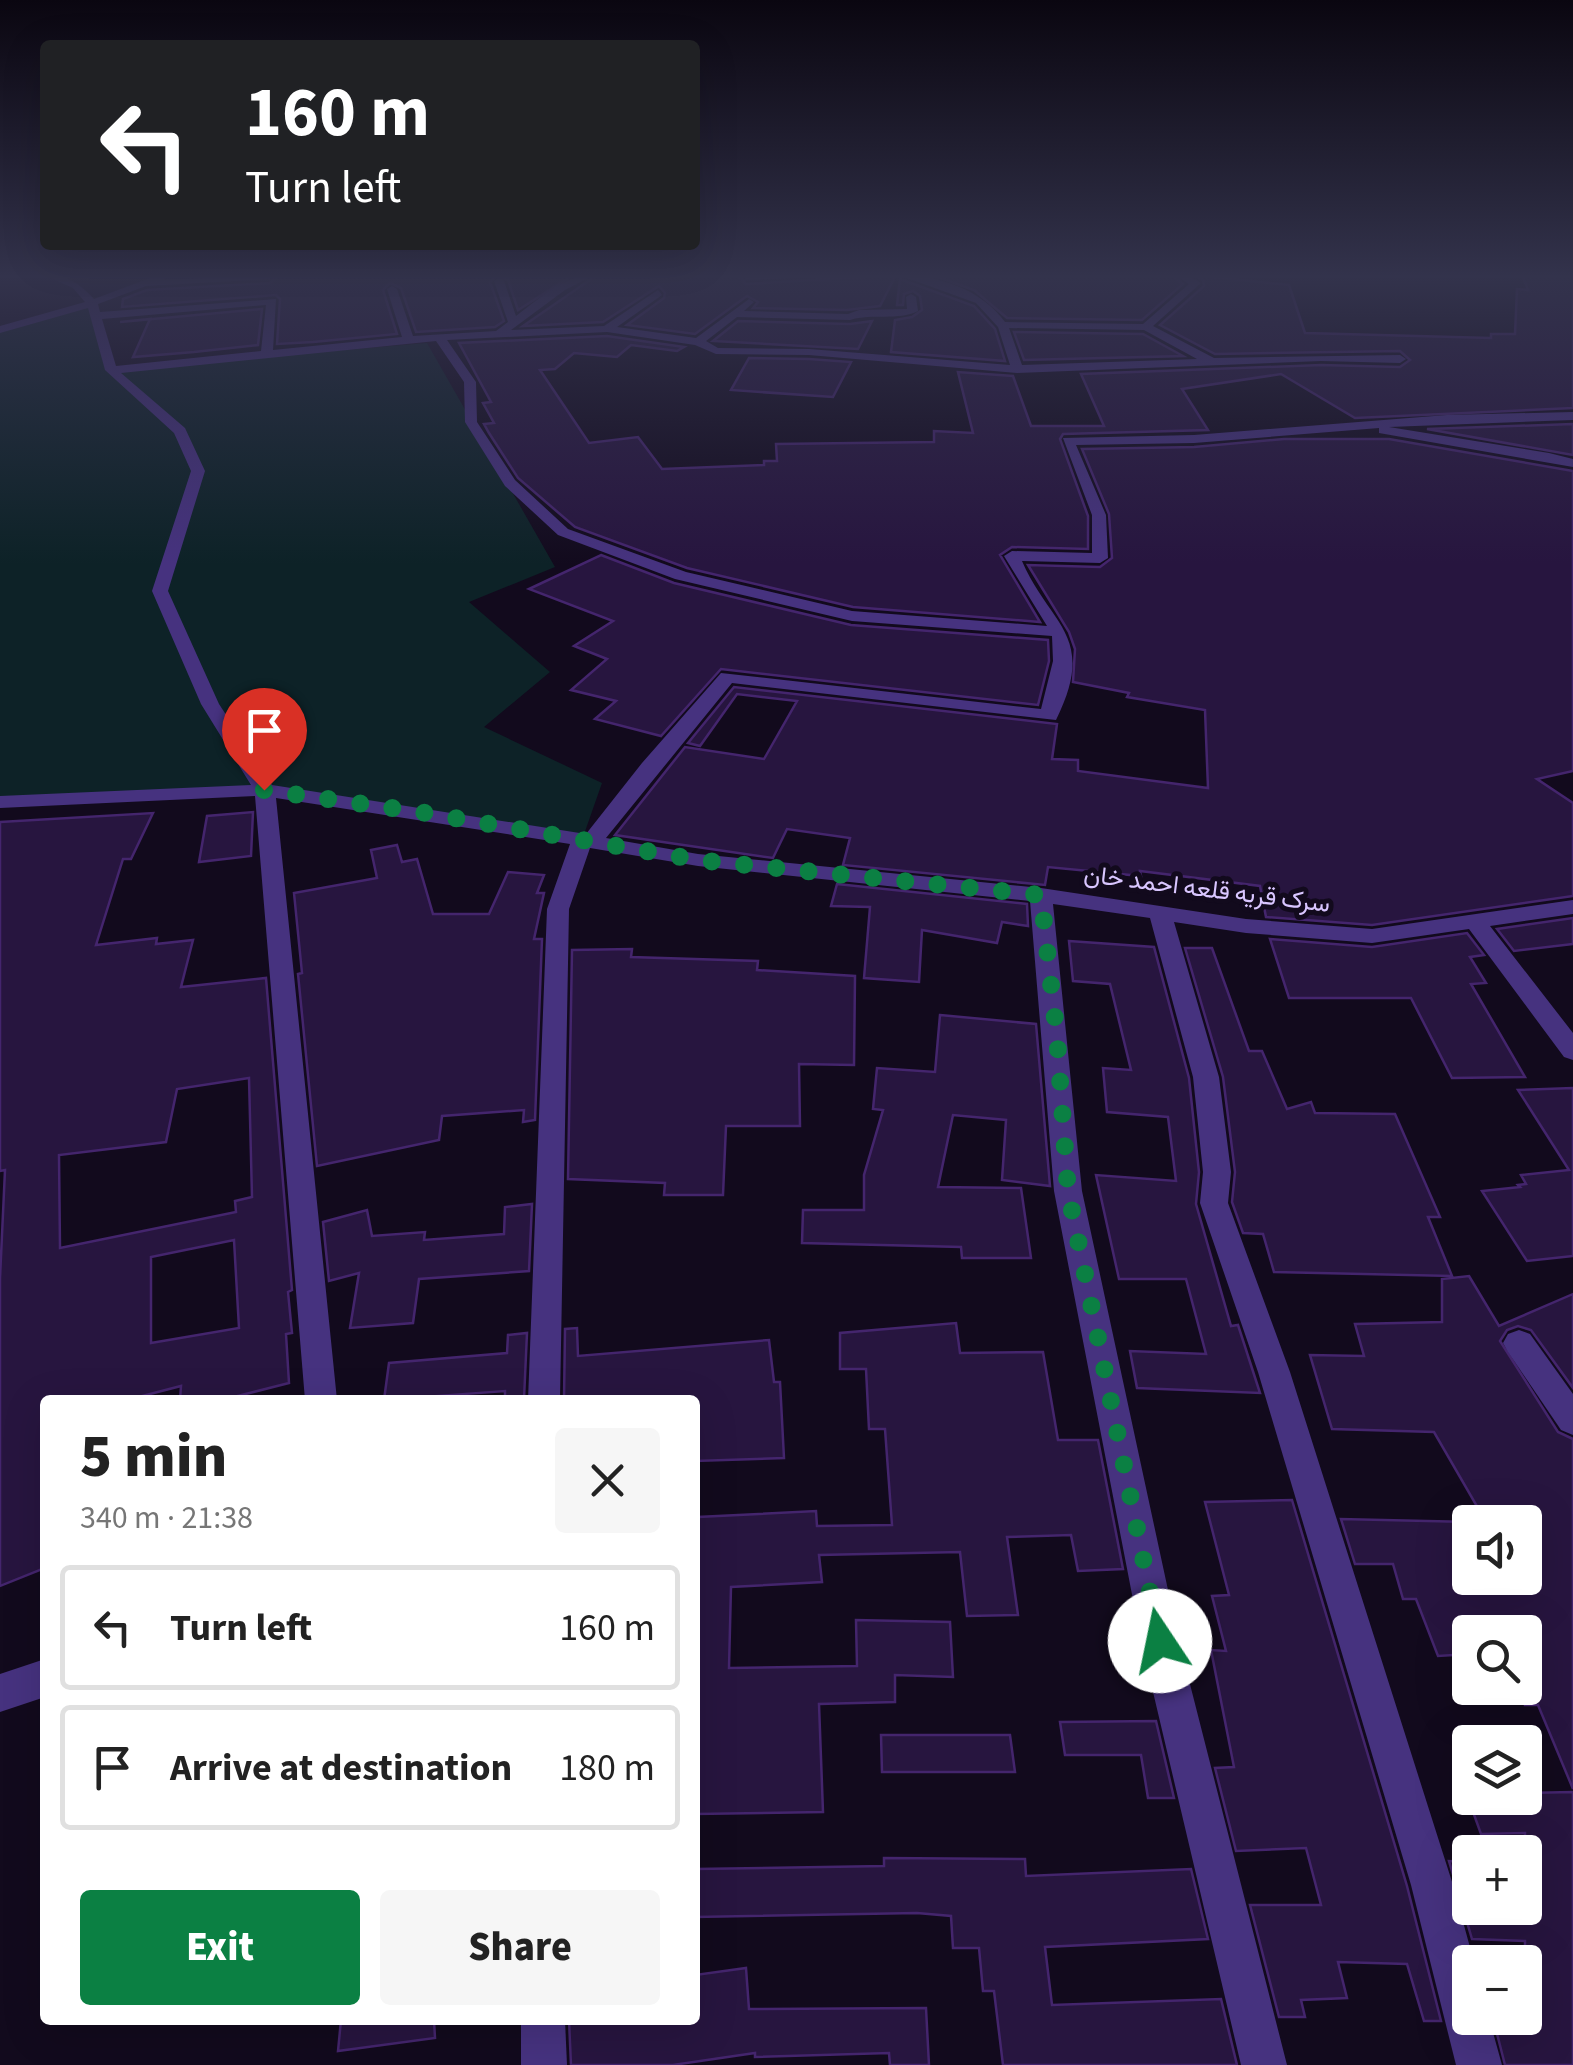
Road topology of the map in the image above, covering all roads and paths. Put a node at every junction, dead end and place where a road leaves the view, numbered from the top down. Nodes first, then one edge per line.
1 (113, 371) edge
2 (463, 371) edge
3 (1573, 416) edge
4 (1364, 425) junction
5 (1573, 463) edge
6 (1060, 632) junction
7 (264, 790) junction
8 (0, 802) edge
9 (587, 840) junction
10 (1041, 895) junction
11 (1573, 908) edge
12 (1160, 913) junction
13 (1473, 920) junction
14 (1573, 1051) edge
15 (1520, 1342) dead end
16 (322, 1395) edge
17 (544, 1395) edge
18 (1573, 1420) edge
19 (40, 1680) edge
20 (0, 1692) edge
21 (543, 2025) edge
22 (544, 2065) edge
23 (1264, 2065) edge
24 (1479, 2065) edge

1 - 7 street
2 - 6 street
3 - 4 street
4 - 5 street
4 - 6 street
6 - 9 street
7 - 8 street, سرک قریه قلعه احمد خان
7 - 9 street, سرک قریه قلعه احمد خان
7 - 16 street
9 - 10 street, سرک قریه قلعه احمد خان
9 - 17 street
10 - 12 street, سرک قریه قلعه احمد خان
10 - 23 street
11 - 13 street, سرک قریه قلعه احمد خان
12 - 13 street, سرک قریه قلعه احمد خان
12 - 24 street
13 - 14 street
15 - 18 street
19 - 20 street
21 - 22 street

